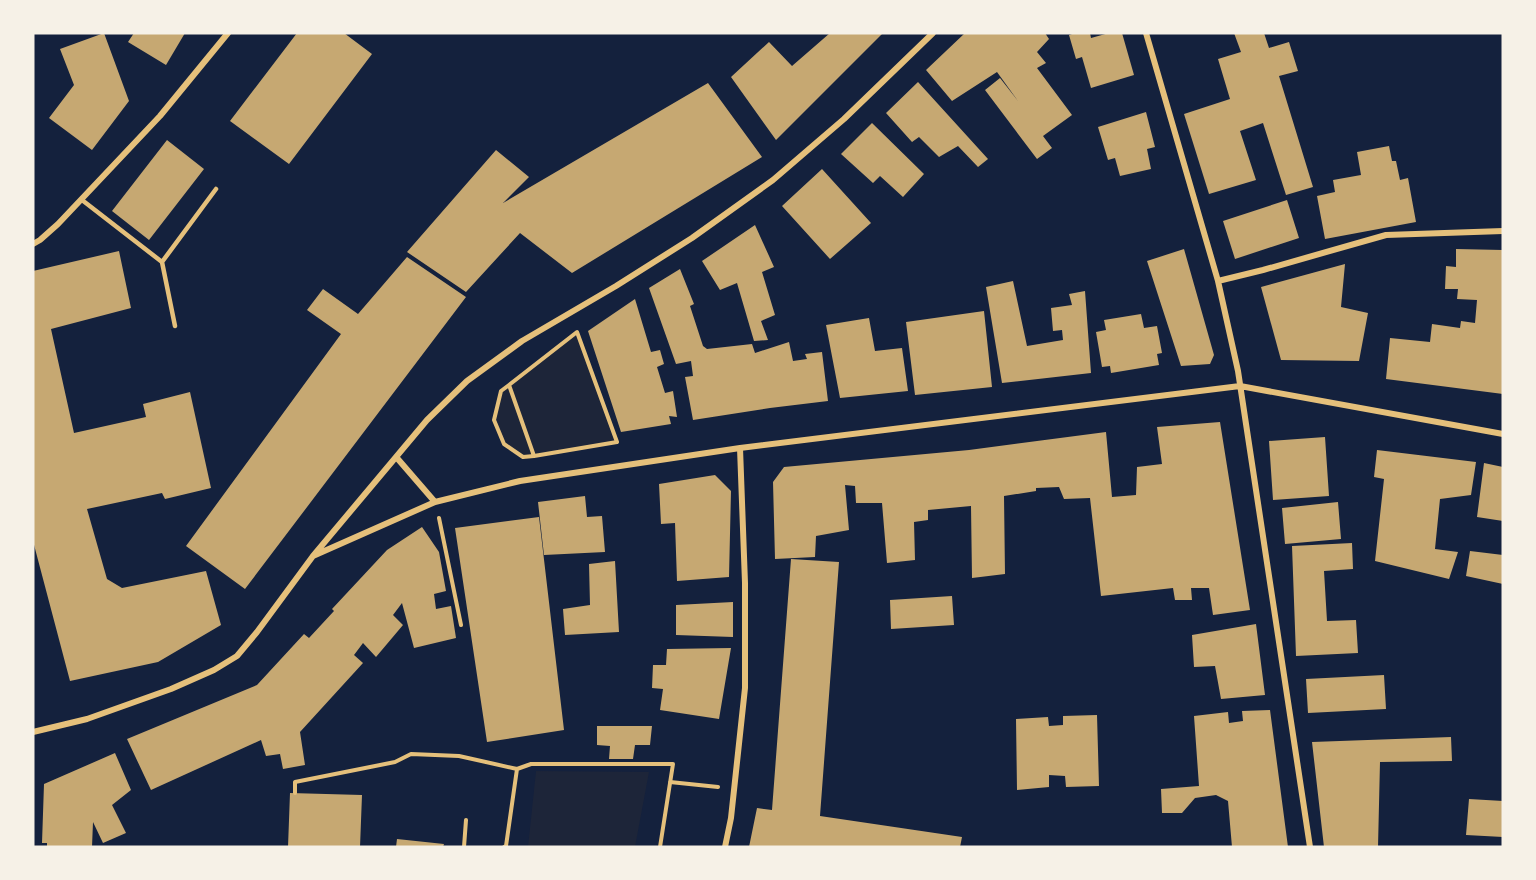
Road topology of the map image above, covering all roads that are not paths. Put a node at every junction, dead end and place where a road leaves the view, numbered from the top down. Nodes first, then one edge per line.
1 (228, 33) edge
2 (933, 33) edge
3 (1146, 33) edge
4 (216, 189) dead end
5 (82, 200) junction
6 (1503, 231) edge
7 (33, 244) edge
8 (162, 262) junction
9 (1218, 281) junction
10 (175, 326) dead end
11 (1240, 386) junction
12 (1503, 434) edge
13 (740, 448) junction
14 (397, 458) junction
15 (435, 502) junction
16 (313, 556) junction
17 (33, 732) edge
18 (725, 847) edge
19 (1310, 847) edge

1 - 5 street
2 - 14 street
3 - 9 street
4 - 8 lane
5 - 7 street
5 - 8 lane
6 - 9 street
8 - 10 lane
9 - 11 street
11 - 12 street
11 - 13 street
11 - 19 street
13 - 15 street
13 - 18 street
14 - 15 street
14 - 16 street
15 - 16 street
16 - 17 street

